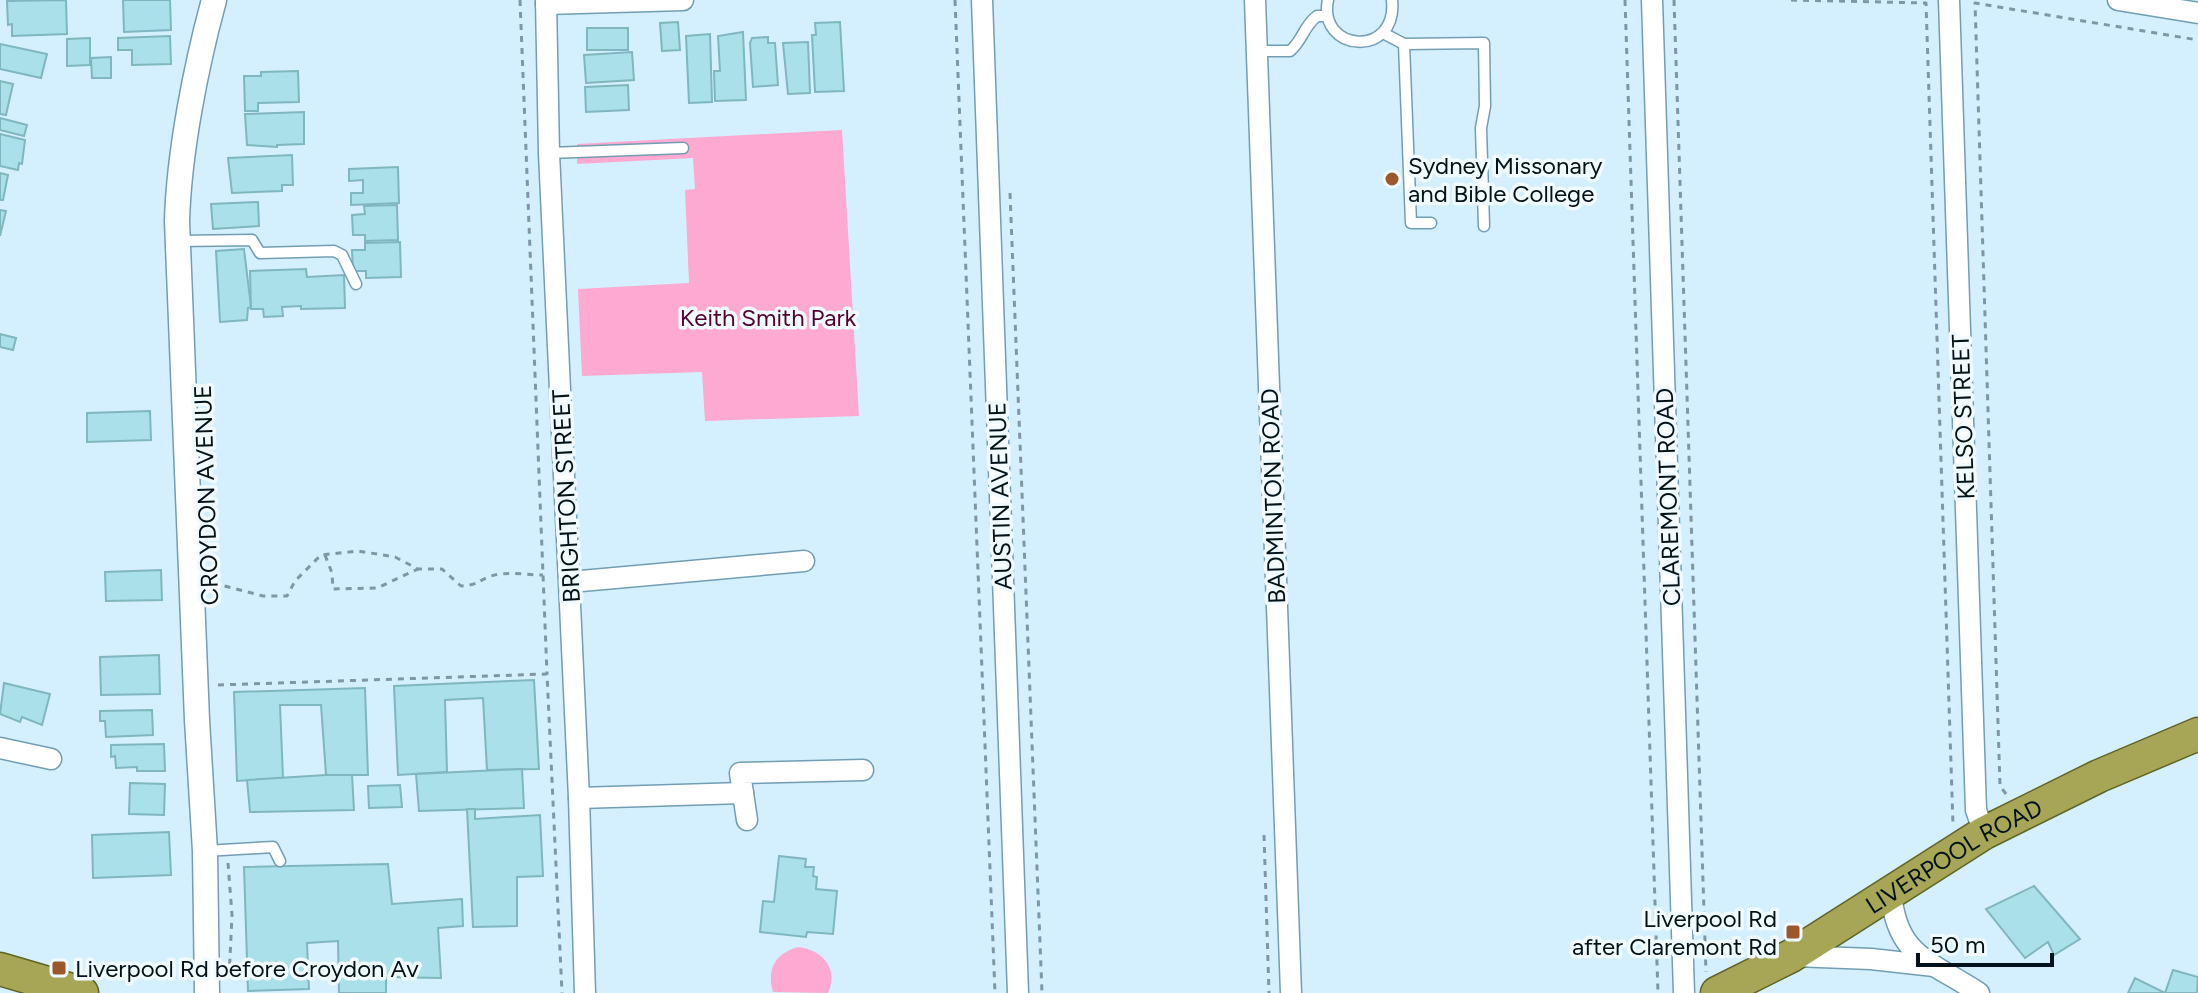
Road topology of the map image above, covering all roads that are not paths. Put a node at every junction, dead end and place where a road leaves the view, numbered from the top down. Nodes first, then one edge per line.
1 (214, 0) edge
2 (683, 0) edge
3 (982, 0) edge
4 (1255, 0) edge
5 (1328, 0) edge
6 (1392, 0) edge
7 (1652, 0) edge
8 (1949, 0) edge
9 (2118, 0) edge
10 (546, 2) edge
11 (2198, 13) edge
12 (1327, 16) junction
13 (1383, 33) junction
14 (1404, 44) junction
15 (1257, 51) junction
16 (683, 148) dead end
17 (549, 153) junction
18 (1431, 223) dead end
19 (1484, 226) dead end
20 (177, 241) junction
21 (356, 284) dead end
22 (804, 561) dead end
23 (570, 582) junction
24 (2198, 734) edge
25 (0, 748) edge
26 (51, 759) dead end
27 (863, 770) dead end
28 (743, 793) junction
29 (579, 798) junction
30 (747, 820) dead end
31 (1984, 833) junction
32 (216, 850) junction
33 (280, 861) dead end
34 (1891, 892) junction
35 (1791, 956) junction
36 (1934, 966) junction
37 (0, 969) edge
38 (1712, 982) edge
39 (82, 993) edge
40 (207, 993) edge
41 (585, 993) edge
42 (1018, 993) edge
43 (1291, 993) edge
44 (1684, 993) edge
45 (1979, 993) edge

1 - 20 street, CROYDON AVENUE
2 - 10 street
3 - 42 street, AUSTIN AVENUE
4 - 15 street, BADMINTON ROAD
5 - 12 lane
6 - 13 lane
7 - 44 street, CLAREMONT ROAD
8 - 31 street, KELSO STREET
9 - 11 street
10 - 17 street, BRIGHTON STREET
12 - 13 lane
12 - 15 lane
13 - 14 lane
14 - 18 lane
14 - 19 lane
15 - 43 street, BADMINTON ROAD
16 - 17 lane
17 - 23 street, BRIGHTON STREET
20 - 21 lane
20 - 32 street, CROYDON AVENUE
22 - 23 street
23 - 29 street, BRIGHTON STREET
24 - 31 highway, LIVERPOOL ROAD
25 - 26 street
27 - 28 street
28 - 29 street
28 - 30 street
29 - 41 street, BRIGHTON STREET
31 - 34 highway, LIVERPOOL ROAD
32 - 33 lane
32 - 40 street, CROYDON AVENUE
34 - 35 highway, LIVERPOOL ROAD
34 - 36 street
35 - 36 street
35 - 38 highway, LIVERPOOL ROAD
36 - 45 street
37 - 39 highway

